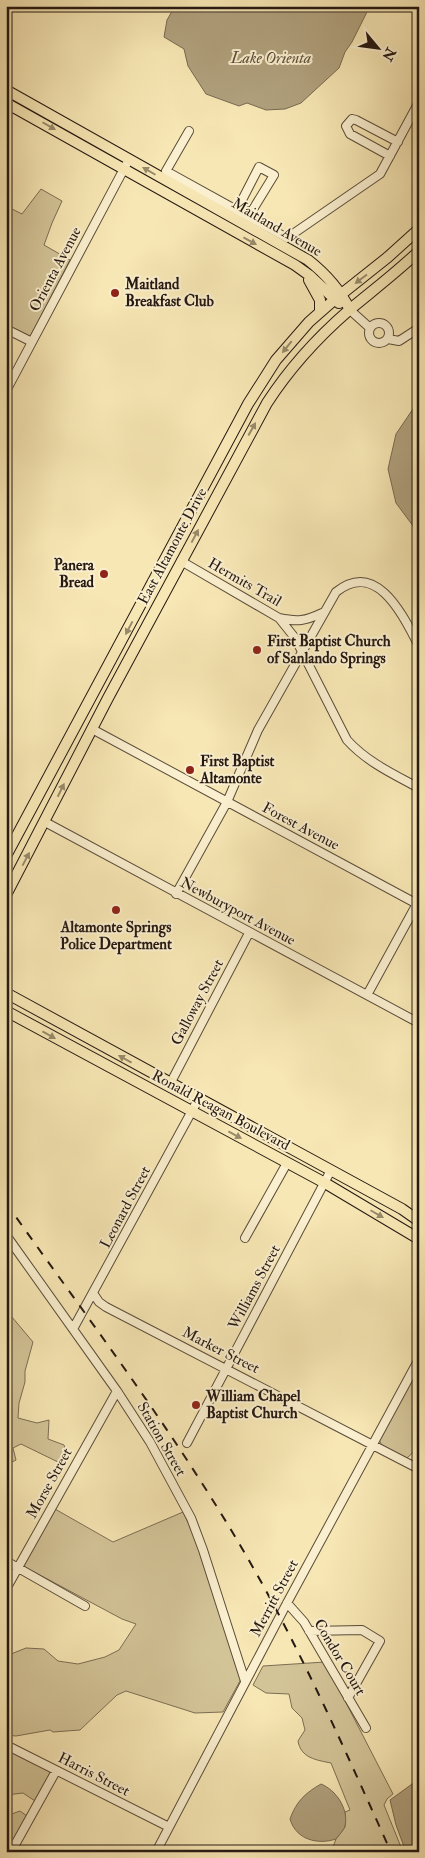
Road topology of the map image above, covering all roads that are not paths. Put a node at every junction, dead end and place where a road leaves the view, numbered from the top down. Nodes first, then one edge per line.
1 (6, 90) edge
2 (419, 102) edge
3 (6, 103) edge
4 (188, 131) dead end
5 (398, 142) junction
6 (390, 156) junction
7 (129, 159) junction
8 (123, 170) junction
9 (239, 217) junction
10 (419, 229) edge
11 (232, 231) junction
12 (419, 251) edge
13 (295, 265) junction
14 (338, 297) junction
15 (350, 310) junction
16 (320, 312) junction
17 (6, 328) edge
18 (370, 328) junction
19 (419, 328) edge
20 (388, 339) junction
21 (32, 342) junction
22 (6, 392) edge
23 (225, 448) junction
24 (232, 466) junction
25 (176, 539) junction
26 (169, 552) junction
27 (181, 561) junction
28 (173, 576) junction
29 (322, 613) junction
30 (280, 618) junction
31 (419, 646) edge
32 (302, 651) junction
33 (104, 674) junction
34 (108, 698) junction
35 (92, 729) junction
36 (419, 788) edge
37 (37, 799) junction
38 (227, 802) junction
39 (45, 822) junction
40 (6, 856) edge
41 (176, 894) junction
42 (6, 895) edge
43 (418, 903) edge
44 (249, 933) junction
45 (6, 993) edge
46 (367, 995) junction
47 (6, 1011) edge
48 (419, 1023) edge
49 (170, 1084) junction
50 (199, 1098) junction
51 (192, 1112) junction
52 (287, 1163) junction
53 (331, 1170) junction
54 (325, 1183) junction
55 (419, 1221) edge
56 (6, 1235) edge
57 (244, 1238) dead end
58 (419, 1240) edge
59 (93, 1293) junction
60 (73, 1328) junction
61 (419, 1359) edge
62 (227, 1368) junction
63 (117, 1392) junction
64 (187, 1442) dead end
65 (372, 1444) junction
66 (419, 1468) edge
67 (6, 1561) edge
68 (18, 1568) junction
69 (6, 1589) edge
70 (287, 1603) junction
71 (84, 1606) dead end
72 (309, 1631) junction
73 (245, 1681) junction
74 (348, 1698) junction
75 (366, 1728) dead end
76 (6, 1745) edge
77 (56, 1770) junction
78 (169, 1827) junction
79 (11, 1852) edge
80 (156, 1852) edge

1 - 7 main road, Maitland Avenue
2 - 5 street
3 -> 8 main road, Maitland Avenue
4 - 9 street
5 - 6 street
5 - 6 street
6 - 9 street
7 - 8 street, Orienta Avenue
9 -> 7 main road, Maitland Avenue
8 - 11 main road, Maitland Avenue
8 - 21 street, Orienta Avenue
9 - 9 street
9 - 11 street
9 - 14 main road, Maitland Avenue
10 -> 14 main road, East Altamonte Drive
11 -> 13 main road, Maitland Avenue
12 - 15 main road, East Altamonte Drive
13 - 14 main road, Maitland Avenue
13 - 16 main road
14 - 15 main road, Maitland Avenue
14 - 16 main road, East Altamonte Drive
15 - 18 street
24 -> 15 main road, East Altamonte Drive
16 -> 23 main road, East Altamonte Drive
17 - 21 street
18 - 20 street
18 - 20 street
19 - 20 street
21 - 22 street, Orienta Avenue
23 - 24 main road
23 - 25 main road, East Altamonte Drive
27 -> 24 main road, East Altamonte Drive
25 - 26 main road, East Altamonte Drive
25 - 27 main road
26 - 28 main road
26 -> 33 main road, East Altamonte Drive
27 - 28 main road, East Altamonte Drive
27 - 30 street, Hermits Trail
28 - 34 main road, East Altamonte Drive
29 - 30 street
29 - 31 street
29 - 32 street
30 - 32 street, Hermits Trail
32 - 36 street, Hermits Trail
32 - 38 street
33 - 34 main road
33 - 37 main road, East Altamonte Drive
34 - 35 main road, East Altamonte Drive
35 - 38 street, Forest Avenue
39 -> 35 main road, East Altamonte Drive
37 - 39 main road
37 - 40 main road, East Altamonte Drive
38 - 41 street
38 - 43 street, Forest Avenue
39 - 41 street, Newburyport Avenue
42 -> 39 main road, East Altamonte Drive
41 - 44 street, Newburyport Avenue
43 - 46 street
44 - 46 street, Newburyport Avenue
44 - 49 street, Galloway Street
49 -> 45 main road, Ronald Reagan Boulevard
46 - 48 street, Newburyport Avenue
47 -> 51 main road, Ronald Reagan Boulevard
49 - 50 main road, Ronald Reagan Boulevard
50 - 51 street, Leonard Street
50 - 53 main road, Ronald Reagan Boulevard
51 -> 52 main road, Ronald Reagan Boulevard
51 - 59 street, Leonard Street
52 - 54 main road, Ronald Reagan Boulevard
52 - 57 street
53 - 54 street, Williams Street
53 - 55 main road, Ronald Reagan Boulevard
54 -> 58 main road, Ronald Reagan Boulevard
54 - 62 street, Williams Street
56 - 60 street, Station Street
59 - 60 street, Leonard Street
59 - 62 street, Marker Street
60 - 63 street, Station Street
61 - 65 street, Merritt Street
62 - 64 street, Williams Street
62 - 65 street, Marker Street
63 - 68 street, Morse Street
63 - 73 street, Station Street
65 - 66 street, Marker Street
65 - 70 street, Merritt Street
67 - 68 street
68 - 69 street, Morse Street
68 - 71 street
70 - 72 street, Condor Court
70 - 73 street, Merritt Street
72 - 74 street, Condor Court
72 - 74 street
73 - 78 street, Merritt Street
74 - 75 street, Condor Court
76 - 77 street, Harris Street
77 - 78 street, Harris Street
77 - 79 street
78 - 80 street, Merritt Street

